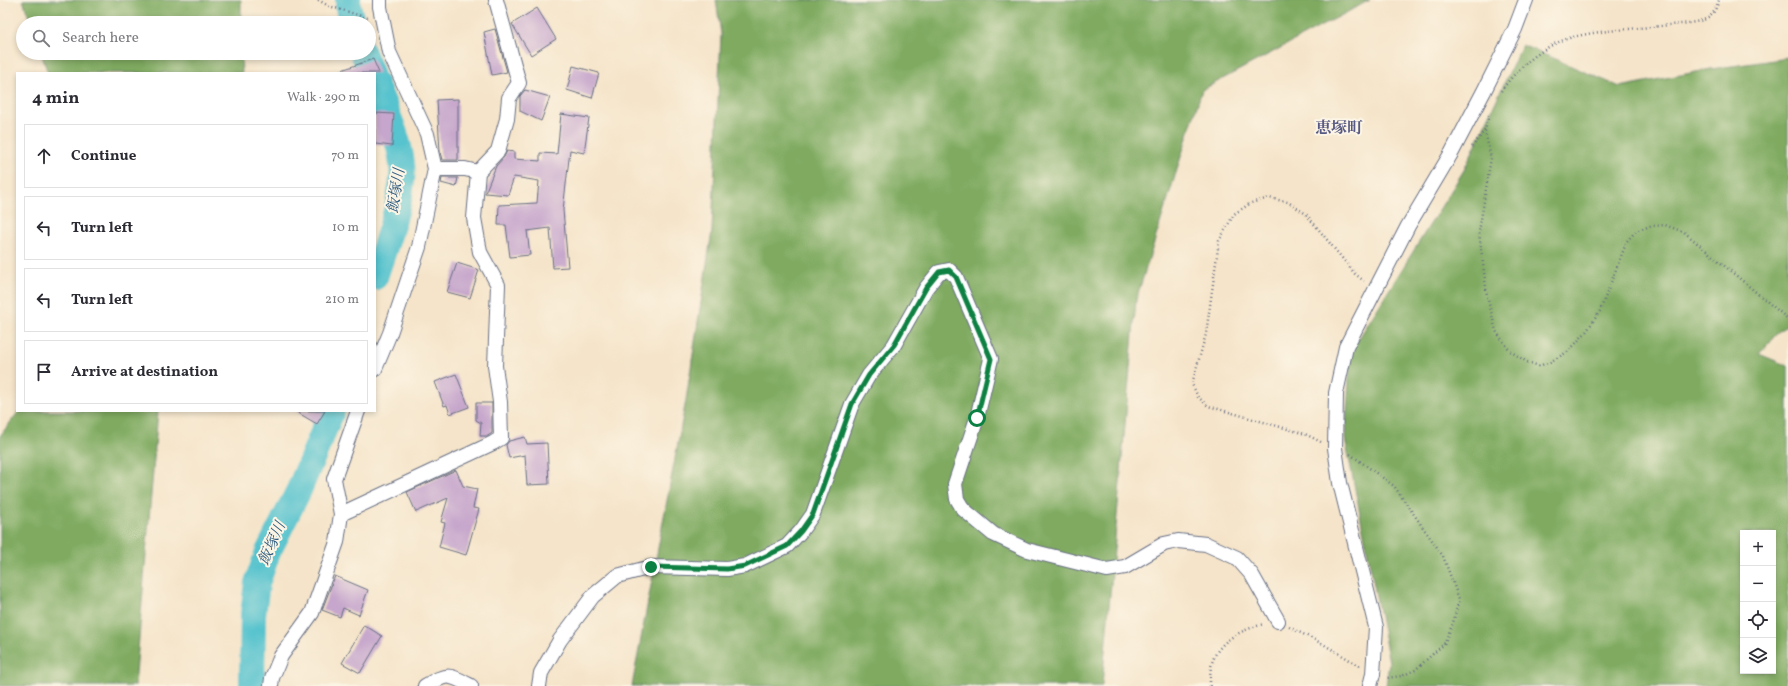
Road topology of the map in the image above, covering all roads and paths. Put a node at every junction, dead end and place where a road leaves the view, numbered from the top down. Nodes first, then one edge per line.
1 (318, 0) edge
2 (380, 0) edge
3 (496, 0) edge
4 (1526, 0) edge
5 (1719, 0) edge
6 (361, 16) edge
7 (376, 21) edge
8 (383, 23) junction
9 (1500, 92) dead end
10 (1490, 111) dead end
11 (435, 169) junction
12 (478, 172) junction
13 (1788, 319) edge
14 (376, 367) edge
15 (358, 412) edge
16 (341, 514) junction
17 (1278, 621) joint
18 (271, 686) edge
19 (425, 686) edge
20 (471, 686) edge
21 (539, 686) edge
22 (1210, 686) edge
23 (1370, 686) edge

1 - 6 path
2 - 8 street
3 - 12 street
4 - 23 street
5 - 9 path
7 - 8 path
8 - 11 street
10 - 13 path
11 - 12 street
11 - 14 street
12 - 16 street
15 - 16 street
16 - 18 street
17 - 21 street
17 - 22 path
19 - 20 street

